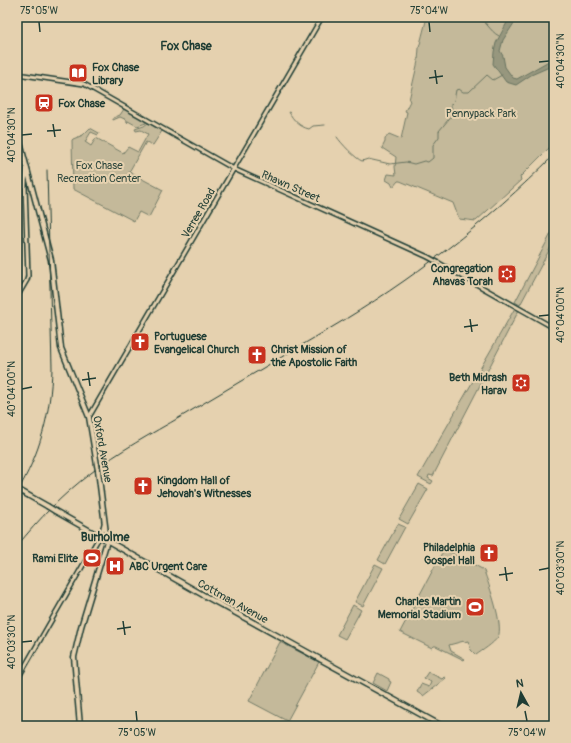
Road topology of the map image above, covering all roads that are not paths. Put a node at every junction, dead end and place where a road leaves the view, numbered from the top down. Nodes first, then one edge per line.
1 (322, 17) edge
2 (17, 74) edge
3 (17, 131) edge
4 (26, 166) junction
5 (234, 169) junction
6 (30, 183) junction
7 (26, 192) junction
8 (17, 297) edge
9 (554, 328) edge
10 (89, 417) junction
11 (17, 489) edge
12 (105, 521) junction
13 (99, 536) junction
14 (107, 541) junction
15 (17, 680) edge
16 (80, 726) edge
17 (442, 726) edge

1 - 5 main road, Verree Road
2 - 5 main road, Rhawn Street
3 - 4 main road, Oxford Avenue
4 - 6 main road, Oxford Avenue
4 - 7 main road
5 - 9 main road, Rhawn Street, bridge
5 - 10 main road, Verree Road
6 - 7 main road
6 - 10 main road, Oxford Avenue
7 - 8 main road
10 - 12 main road, Oxford Avenue, bridge
11 - 13 main road, Cottman Avenue, bridge
12 - 13 main road
12 - 14 main road, Oxford Avenue
13 - 14 main road, Cottman Avenue
13 - 15 main road
14 - 16 main road, Oxford Avenue
14 - 17 main road, Cottman Avenue

